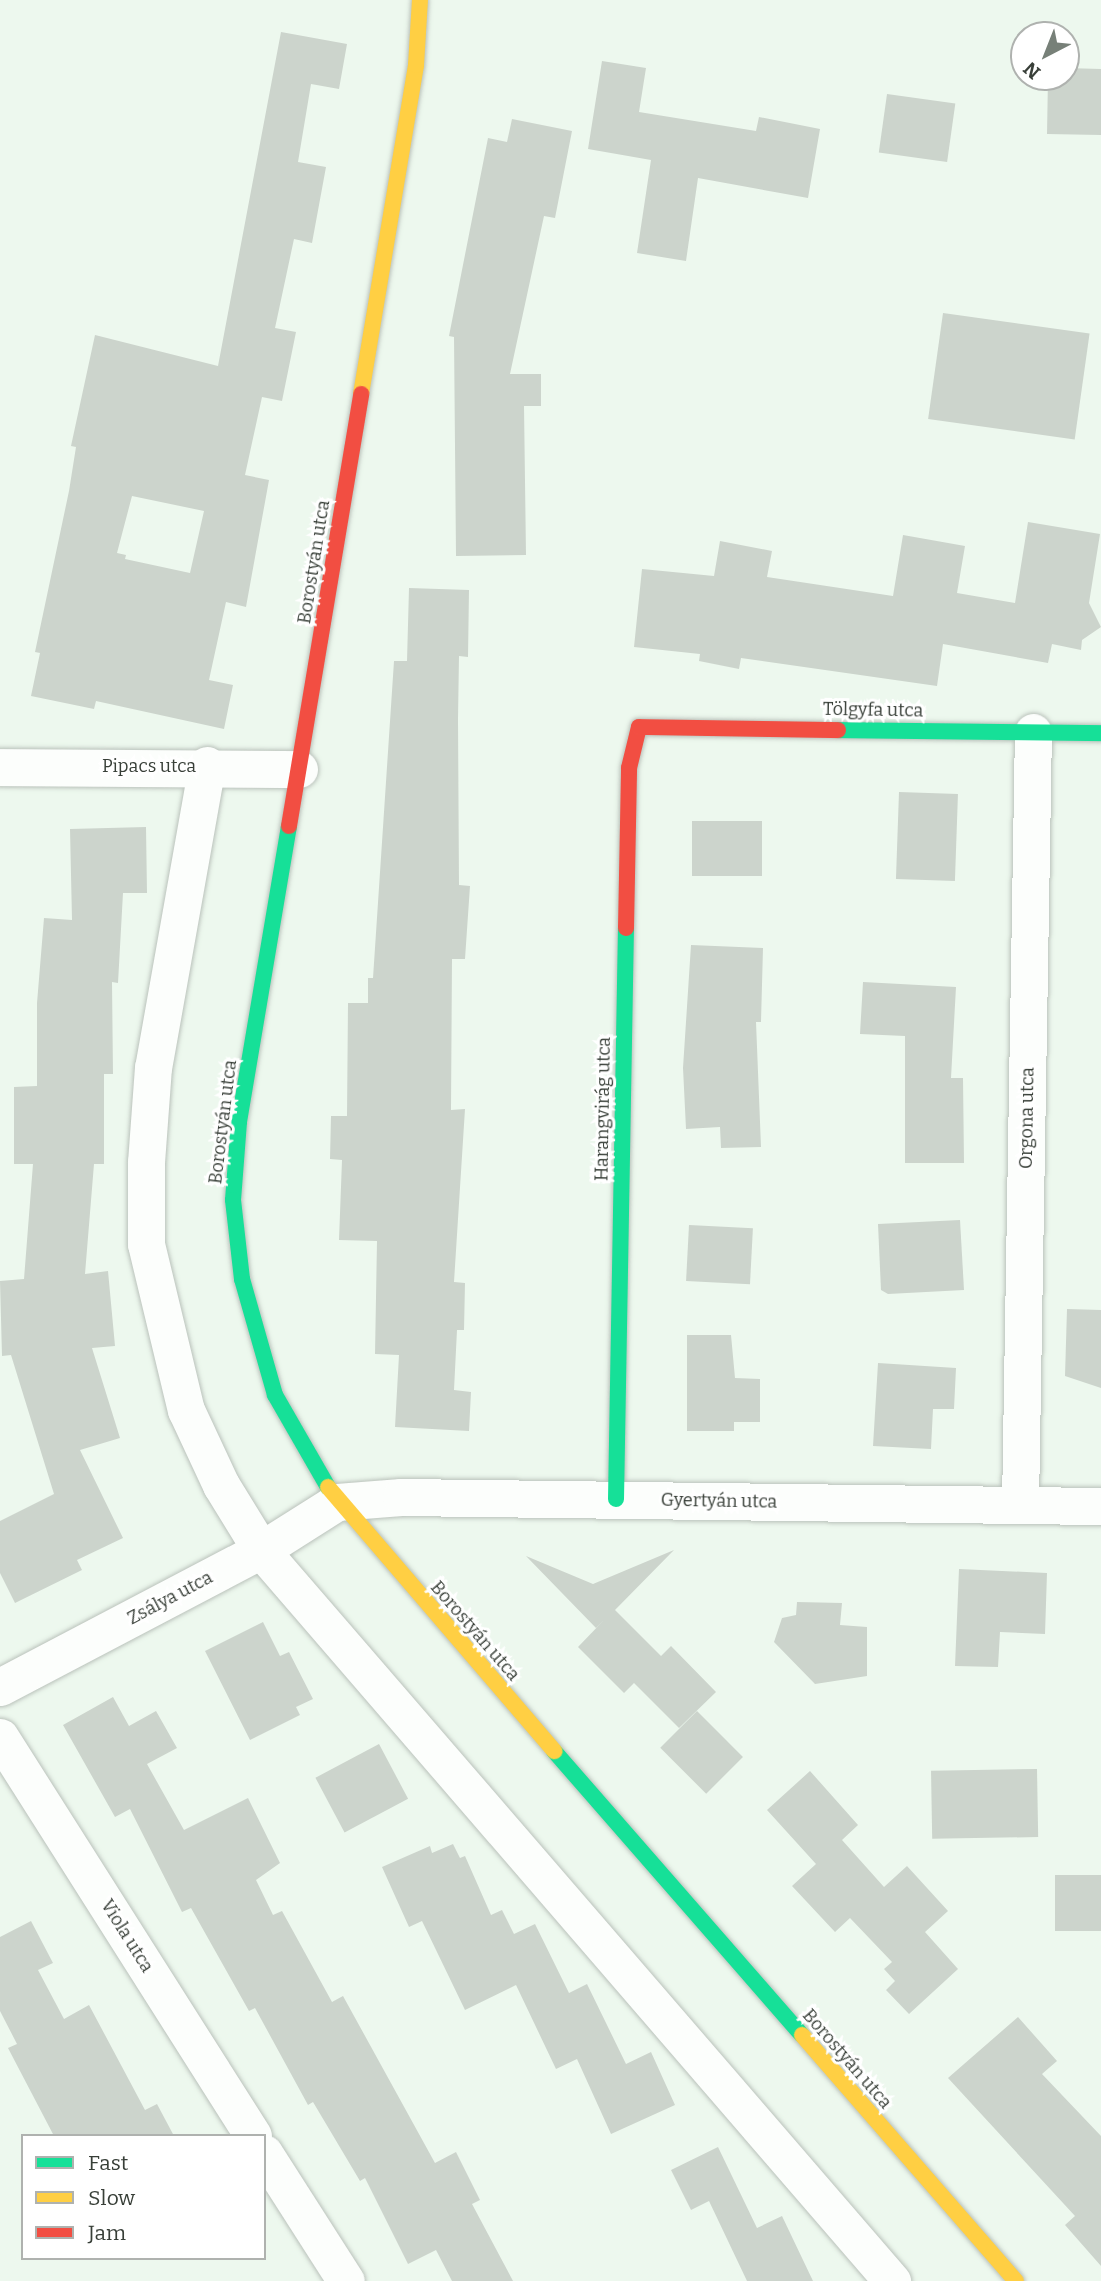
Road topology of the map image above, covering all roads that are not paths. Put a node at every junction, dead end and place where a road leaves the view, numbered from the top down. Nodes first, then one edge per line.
1 (420, 0) edge
2 (644, 724) joint
3 (1033, 732) junction
4 (1101, 733) edge
5 (207, 765) junction
6 (0, 767) edge
7 (299, 769) junction
8 (615, 1499) junction
9 (337, 1502) junction
10 (1020, 1505) junction
11 (1101, 1506) edge
12 (261, 1550) junction
13 (0, 1688) edge
14 (0, 1737) edge
15 (252, 2134) edge
16 (266, 2156) edge
17 (346, 2281) edge
18 (892, 2281) edge
19 (1016, 2281) edge

1 - 7 street, Borostyán utca
2 - 3 street, Tölgyfa utca
2 - 8 street, Harangvirág utca
3 - 4 street, Tölgyfa utca
3 - 10 street, Orgona utca
5 - 6 street, Pipacs utca
5 - 7 street, Pipacs utca
5 - 12 street
7 - 9 street, Borostyán utca
8 - 9 street, Gyertyán utca
8 - 10 street, Gyertyán utca
9 - 12 street, Zsálya utca
9 - 19 street, Borostyán utca
10 - 11 street, Gyertyán utca
12 - 13 street, Zsálya utca
12 - 18 street
14 - 15 street, Viola utca
16 - 17 street

